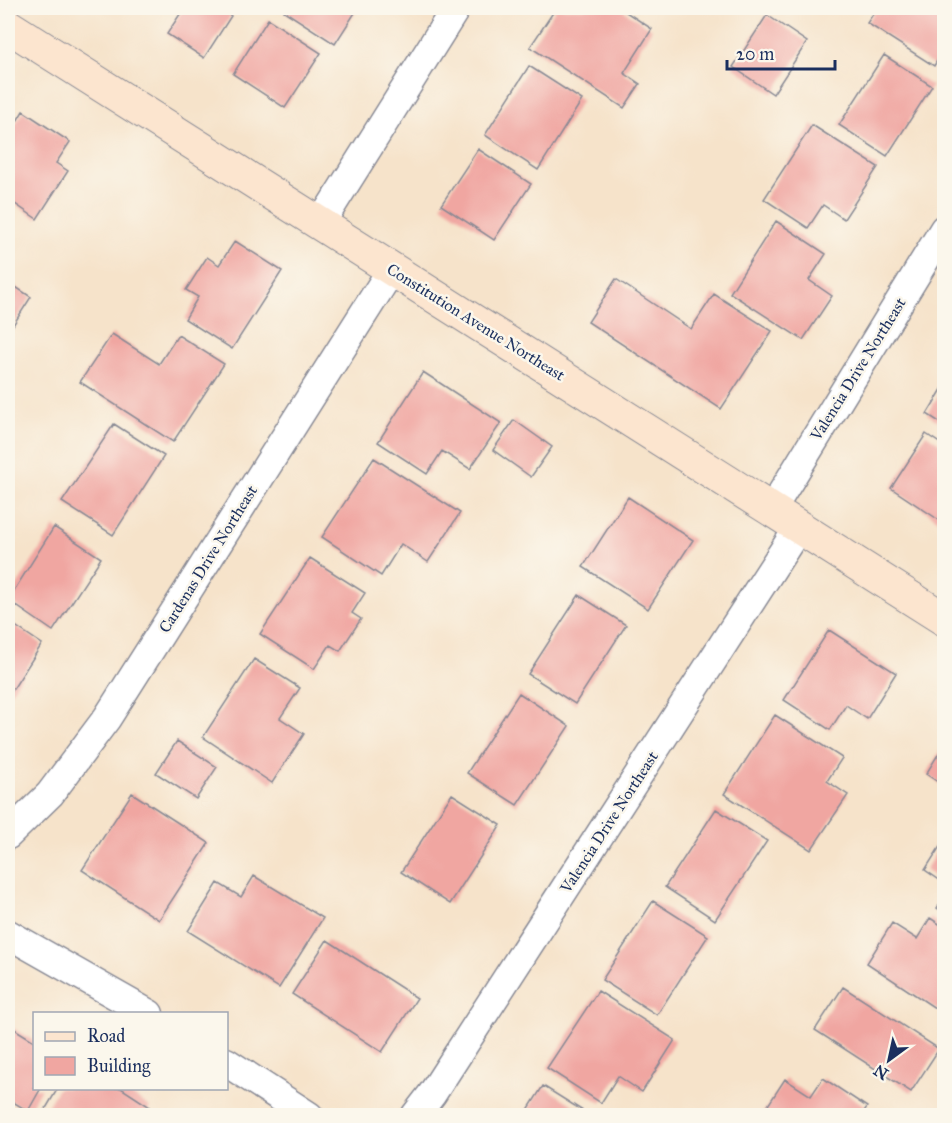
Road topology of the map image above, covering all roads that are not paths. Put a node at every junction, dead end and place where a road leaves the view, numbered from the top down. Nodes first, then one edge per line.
1 (456, 8) edge
2 (8, 26) edge
3 (320, 224) junction
4 (945, 229) edge
5 (392, 269) junction
6 (772, 509) junction
7 (799, 527) junction
8 (945, 619) edge
9 (8, 835) edge
10 (8, 934) edge
11 (145, 1012) edge
12 (228, 1063) edge
13 (309, 1116) edge
14 (415, 1116) edge

1 - 3 street
2 - 3 street, Constitution Avenue Northeast
3 - 5 street, Constitution Avenue Northeast
4 - 6 street, Valencia Drive Northeast
5 - 6 street, Constitution Avenue Northeast
5 - 9 street, Cardenas Drive Northeast
6 - 7 street, Constitution Avenue Northeast
7 - 8 street, Constitution Avenue Northeast
7 - 14 street, Valencia Drive Northeast
10 - 11 street
12 - 13 street

